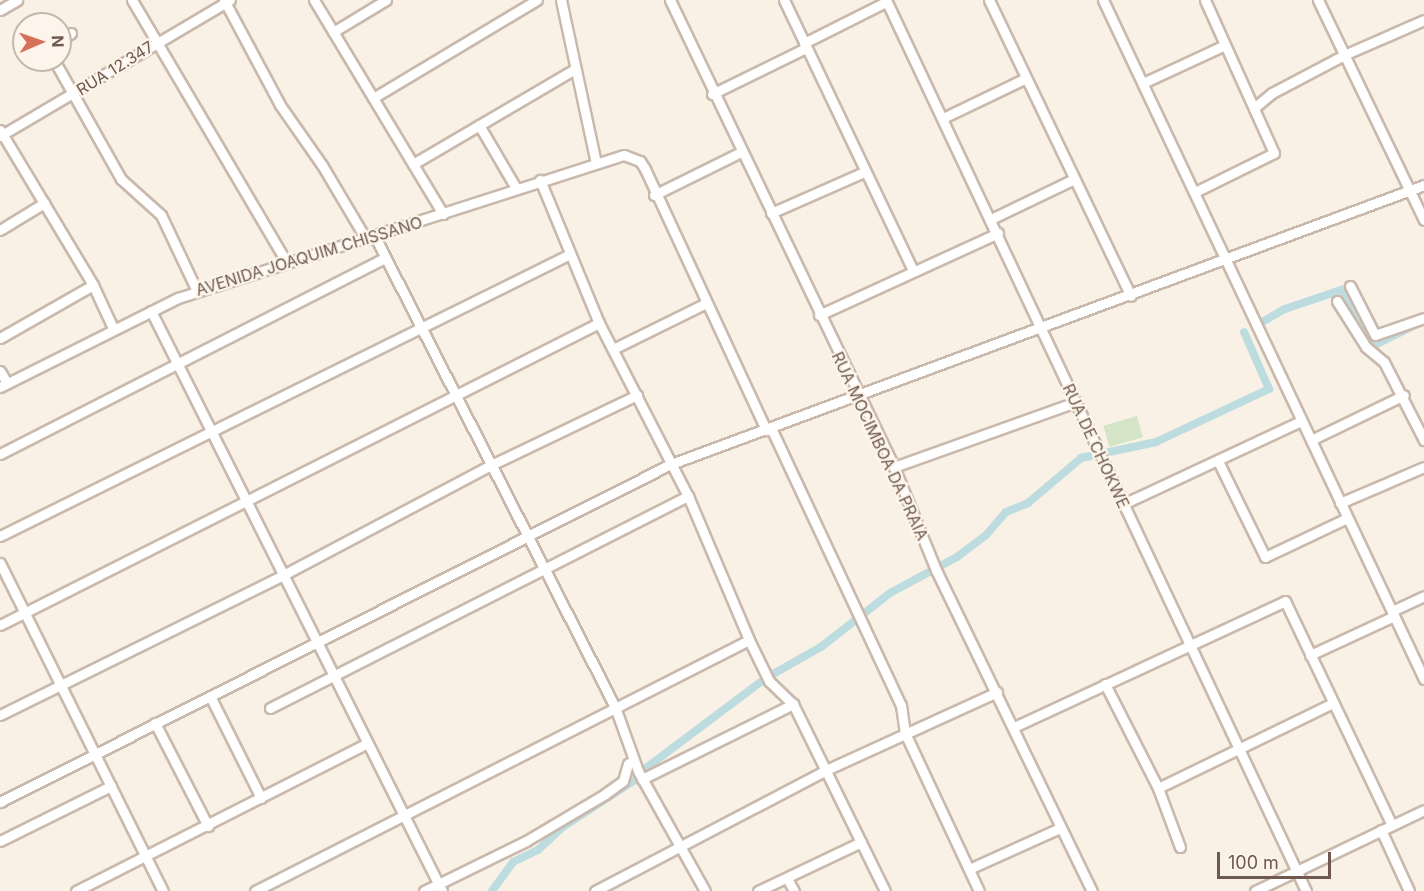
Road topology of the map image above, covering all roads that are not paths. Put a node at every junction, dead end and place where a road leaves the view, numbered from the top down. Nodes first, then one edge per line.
1 (17, 0) edge
2 (132, 0) edge
3 (314, 0) edge
4 (386, 0) edge
5 (537, 0) edge
6 (561, 0) edge
7 (670, 0) edge
8 (784, 0) edge
9 (989, 0) edge
10 (1103, 0) edge
11 (1205, 0) edge
12 (1318, 0) edge
13 (227, 1) edge
14 (886, 1) edge
15 (0, 10) edge
16 (1424, 20) edge
17 (333, 32) junction
18 (156, 43) junction
19 (1225, 45) junction
20 (805, 46) junction
21 (1344, 55) junction
22 (575, 69) junction
23 (61, 72) edge
24 (1026, 78) junction
25 (1143, 83) junction
26 (74, 93) junction
27 (712, 94) junction
28 (373, 98) junction
29 (1254, 108) junction
30 (943, 118) junction
31 (479, 125) junction
32 (1, 133) edge
33 (741, 152) junction
34 (596, 163) junction
35 (413, 164) junction
36 (864, 172) junction
37 (1074, 179) junction
38 (540, 180) junction
39 (1424, 185) edge
40 (516, 188) junction
41 (1410, 190) junction
42 (1195, 192) junction
43 (654, 195) junction
44 (44, 203) junction
45 (771, 213) junction
46 (443, 214) junction
47 (991, 219) junction
48 (1424, 220) edge
49 (0, 230) edge
50 (998, 233) junction
51 (370, 238) junction
52 (570, 254) junction
53 (385, 258) junction
54 (1225, 260) junction
55 (287, 263) junction
56 (913, 270) junction
57 (93, 285) junction
58 (1350, 286) dead end
59 (197, 291) junction
60 (1131, 296) junction
61 (1337, 301) dead end
62 (706, 303) junction
63 (151, 311) junction
64 (819, 315) junction
65 (1424, 318) edge
66 (599, 323) junction
67 (422, 327) junction
68 (114, 328) junction
69 (1040, 328) junction
70 (0, 338) edge
71 (613, 349) junction
72 (178, 362) junction
73 (0, 371) edge
74 (3, 385) edge
75 (637, 395) junction
76 (1404, 395) junction
77 (857, 396) junction
78 (455, 397) junction
79 (1076, 402) junction
80 (1301, 421) junction
81 (768, 429) junction
82 (213, 432) junction
83 (1311, 440) junction
84 (1424, 440) edge
85 (0, 454) edge
86 (1218, 461) junction
87 (671, 464) junction
88 (490, 465) junction
89 (1424, 466) edge
90 (894, 467) junction
91 (688, 496) junction
92 (249, 502) junction
93 (1340, 503) junction
94 (1123, 504) junction
95 (1347, 518) junction
96 (526, 535) junction
97 (0, 536) edge
98 (0, 563) edge
99 (544, 569) junction
100 (285, 574) junction
101 (1424, 596) edge
102 (25, 613) junction
103 (1393, 613) junction
104 (0, 625) edge
105 (749, 640) junction
106 (319, 642) junction
107 (1189, 643) junction
108 (1310, 655) junction
109 (334, 675) junction
110 (1424, 679) edge
111 (1105, 684) junction
112 (61, 686) junction
113 (997, 692) junction
114 (210, 696) junction
115 (793, 704) junction
116 (1333, 704) junction
117 (615, 707) junction
118 (270, 708) dead end
119 (0, 715) edge
120 (155, 723) junction
121 (1014, 727) junction
122 (905, 733) junction
123 (368, 743) junction
124 (1240, 748) junction
125 (95, 754) junction
126 (634, 760) junction
127 (825, 770) junction
128 (642, 778) junction
129 (111, 786) junction
130 (1158, 788) junction
131 (261, 798) junction
132 (0, 802) edge
133 (1424, 810) edge
134 (404, 813) junction
135 (1392, 825) junction
136 (208, 826) junction
137 (1060, 828) junction
138 (1381, 830) junction
139 (0, 841) edge
140 (861, 842) junction
141 (679, 844) junction
142 (1180, 847) dead end
143 (145, 856) junction
144 (969, 869) junction
145 (1297, 871) junction
146 (787, 878) junction
147 (440, 887) edge
148 (978, 888) edge
149 (76, 891) edge
150 (163, 891) edge
151 (255, 891) edge
152 (424, 891) edge
153 (595, 891) edge
154 (705, 891) edge
155 (758, 891) edge
156 (794, 891) edge
157 (885, 891) edge
158 (966, 891) edge
159 (1092, 891) edge
160 (1255, 891) edge
161 (1306, 891) edge
162 (1409, 891) edge

1 - 15 street
2 - 18 street
3 - 17 street
4 - 17 street
5 - 28 street
6 - 22 street
7 - 27 street, RUA MOCIMBOA DA PRAIA
8 - 20 street
9 - 24 street
10 - 25 street
11 - 19 street
12 - 21 street
13 - 18 street, RUA 12.347
13 - 51 street
14 - 20 street
14 - 30 street, RUA DE CHOKWE
16 - 21 street
17 - 28 street
18 - 26 street, RUA 12.347
18 - 55 street
19 - 25 street
19 - 29 street
20 - 27 street
20 - 36 street
21 - 29 street
21 - 41 street
22 - 31 street
22 - 34 street
23 - 26 street
24 - 30 street
24 - 37 street
25 - 42 street
26 - 32 street, RUA 12.347
26 - 59 street
27 - 33 street, RUA MOCIMBOA DA PRAIA
28 - 35 street
29 - 42 street
30 - 47 street, RUA DE CHOKWE
31 - 35 street
31 - 40 street
32 - 44 street
33 - 43 street
33 - 45 street, RUA MOCIMBOA DA PRAIA
34 - 38 street, AVENIDA JOAQUIM CHISSANO
34 - 43 street, AVENIDA JOAQUIM CHISSANO
35 - 46 street
36 - 45 street
36 - 56 street
37 - 47 street
37 - 60 street
38 - 40 street, AVENIDA JOAQUIM CHISSANO
38 - 52 street
39 - 41 street
40 - 46 street, AVENIDA JOAQUIM CHISSANO
41 - 48 street
41 - 54 street
42 - 54 street
43 - 62 street
44 - 49 street
44 - 57 street
45 - 64 street, RUA MOCIMBOA DA PRAIA
46 - 51 street, AVENIDA JOAQUIM CHISSANO
47 - 50 street, RUA DE CHOKWE
50 - 56 street
50 - 69 street, RUA DE CHOKWE
51 - 53 street
51 - 55 street, AVENIDA JOAQUIM CHISSANO
52 - 66 street
52 - 67 street
53 - 67 street
53 - 72 street
54 - 60 street
54 - 80 street
55 - 59 street, AVENIDA JOAQUIM CHISSANO
56 - 64 street
57 - 68 street
57 - 70 street
58 - 65 street
59 - 63 street, AVENIDA JOAQUIM CHISSANO
60 - 69 street
61 - 76 street
62 - 71 street
62 - 81 street
63 - 68 street, AVENIDA JOAQUIM CHISSANO
63 - 72 street
64 - 77 street, RUA MOCIMBOA DA PRAIA
66 - 71 street
66 - 78 street
67 - 78 street
67 - 82 street
68 - 74 street, AVENIDA JOAQUIM CHISSANO
69 - 77 street
69 - 79 street, RUA DE CHOKWE
71 - 75 street
72 - 82 street
72 - 85 street
73 - 74 street
75 - 87 street
75 - 88 street
76 - 83 street
76 - 84 street
77 - 81 street
77 - 90 street, RUA MOCIMBOA DA PRAIA
78 - 88 street
78 - 92 street
79 - 90 street
79 - 94 street, RUA DE CHOKWE
80 - 83 street
80 - 86 street
81 - 87 street
81 - 122 street
82 - 92 street
82 - 97 street
83 - 93 street
86 - 94 street
86 - 95 street
87 - 91 street
87 - 96 street
88 - 96 street
88 - 100 street
89 - 93 street
90 - 113 street, RUA MOCIMBOA DA PRAIA
91 - 99 street
91 - 105 street
92 - 100 street
92 - 102 street
93 - 95 street
94 - 107 street, RUA DE CHOKWE
95 - 103 street
96 - 99 street
96 - 106 street
98 - 102 street
99 - 109 street
99 - 117 street
100 - 106 street
100 - 112 street
101 - 103 street
102 - 104 street
102 - 112 street
103 - 108 street
103 - 110 street
105 - 115 street
105 - 117 street
106 - 109 street
106 - 114 street
107 - 108 street
107 - 111 street
107 - 124 street, RUA DE CHOKWE
108 - 116 street
109 - 118 street
109 - 123 street
111 - 121 street
111 - 130 street
112 - 119 street
112 - 125 street
113 - 121 street, RUA MOCIMBOA DA PRAIA
113 - 122 street
114 - 120 street
114 - 131 street
115 - 127 street
115 - 128 street
116 - 124 street
116 - 135 street
117 - 126 street
117 - 134 street
120 - 125 street
120 - 136 street
121 - 137 street, RUA MOCIMBOA DA PRAIA
122 - 127 street
122 - 144 street
123 - 131 street
123 - 134 street
124 - 130 street
124 - 145 street, RUA DE CHOKWE
125 - 129 street
125 - 132 street
126 - 128 street
126 - 147 street
127 - 140 street
127 - 141 street
128 - 141 street
129 - 139 street
129 - 143 street
130 - 142 street
131 - 136 street
133 - 135 street
134 - 147 street
134 - 151 street
135 - 138 street
136 - 143 street
137 - 144 street
137 - 159 street, RUA MOCIMBOA DA PRAIA
138 - 145 street
138 - 162 street
140 - 146 street
140 - 157 street
141 - 153 street
141 - 154 street
143 - 149 street
143 - 150 street
144 - 148 street
145 - 160 street
145 - 161 street, RUA DE CHOKWE
146 - 155 street
146 - 156 street
147 - 152 street
148 - 158 street

